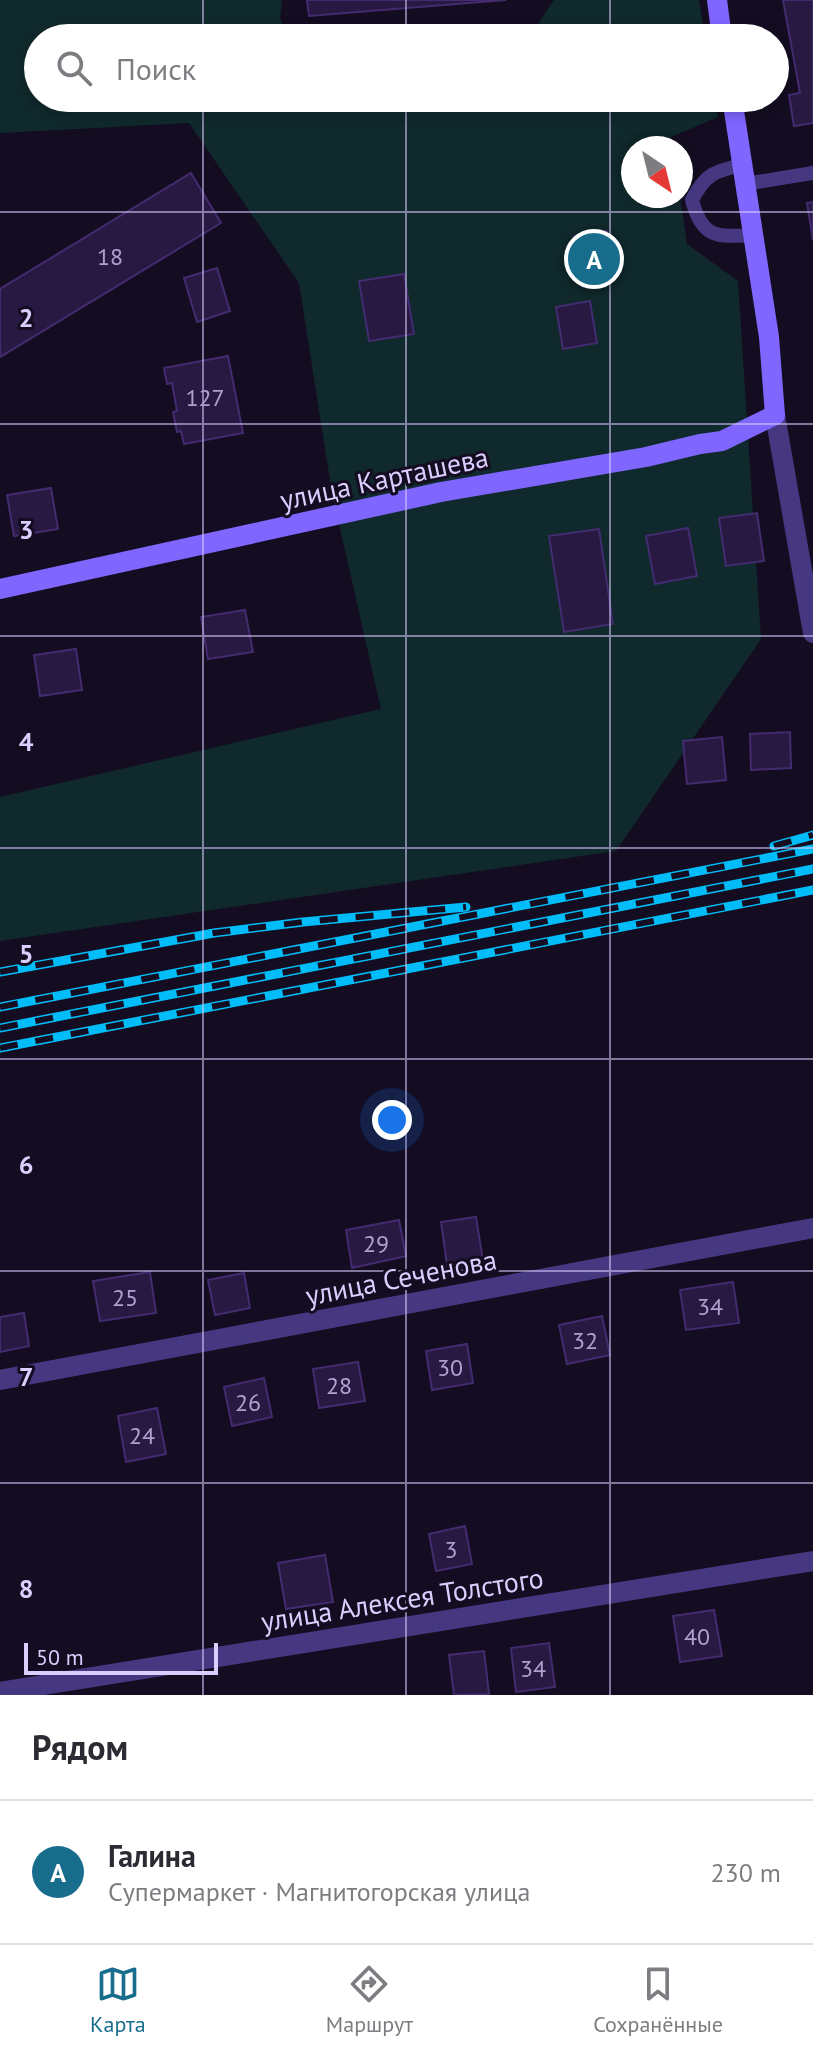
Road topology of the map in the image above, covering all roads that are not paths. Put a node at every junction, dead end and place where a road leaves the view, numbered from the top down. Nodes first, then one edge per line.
1 (717, 0) edge
2 (720, 24) edge
3 (734, 112) edge
4 (813, 173) edge
5 (743, 174) junction
6 (753, 235) junction
7 (775, 415) junction
8 (0, 589) edge
9 (813, 633) edge
10 (813, 1228) edge
11 (0, 1380) edge
12 (813, 1561) edge
13 (0, 1692) edge

1 - 2 main road
3 - 5 main road
4 - 5 lane
5 - 6 main road
5 - 6 lane
6 - 7 main road
7 - 8 main road, улица Карташева
7 - 9 street
10 - 11 street, улица Сеченова
12 - 13 street, улица Алексея Толстого

